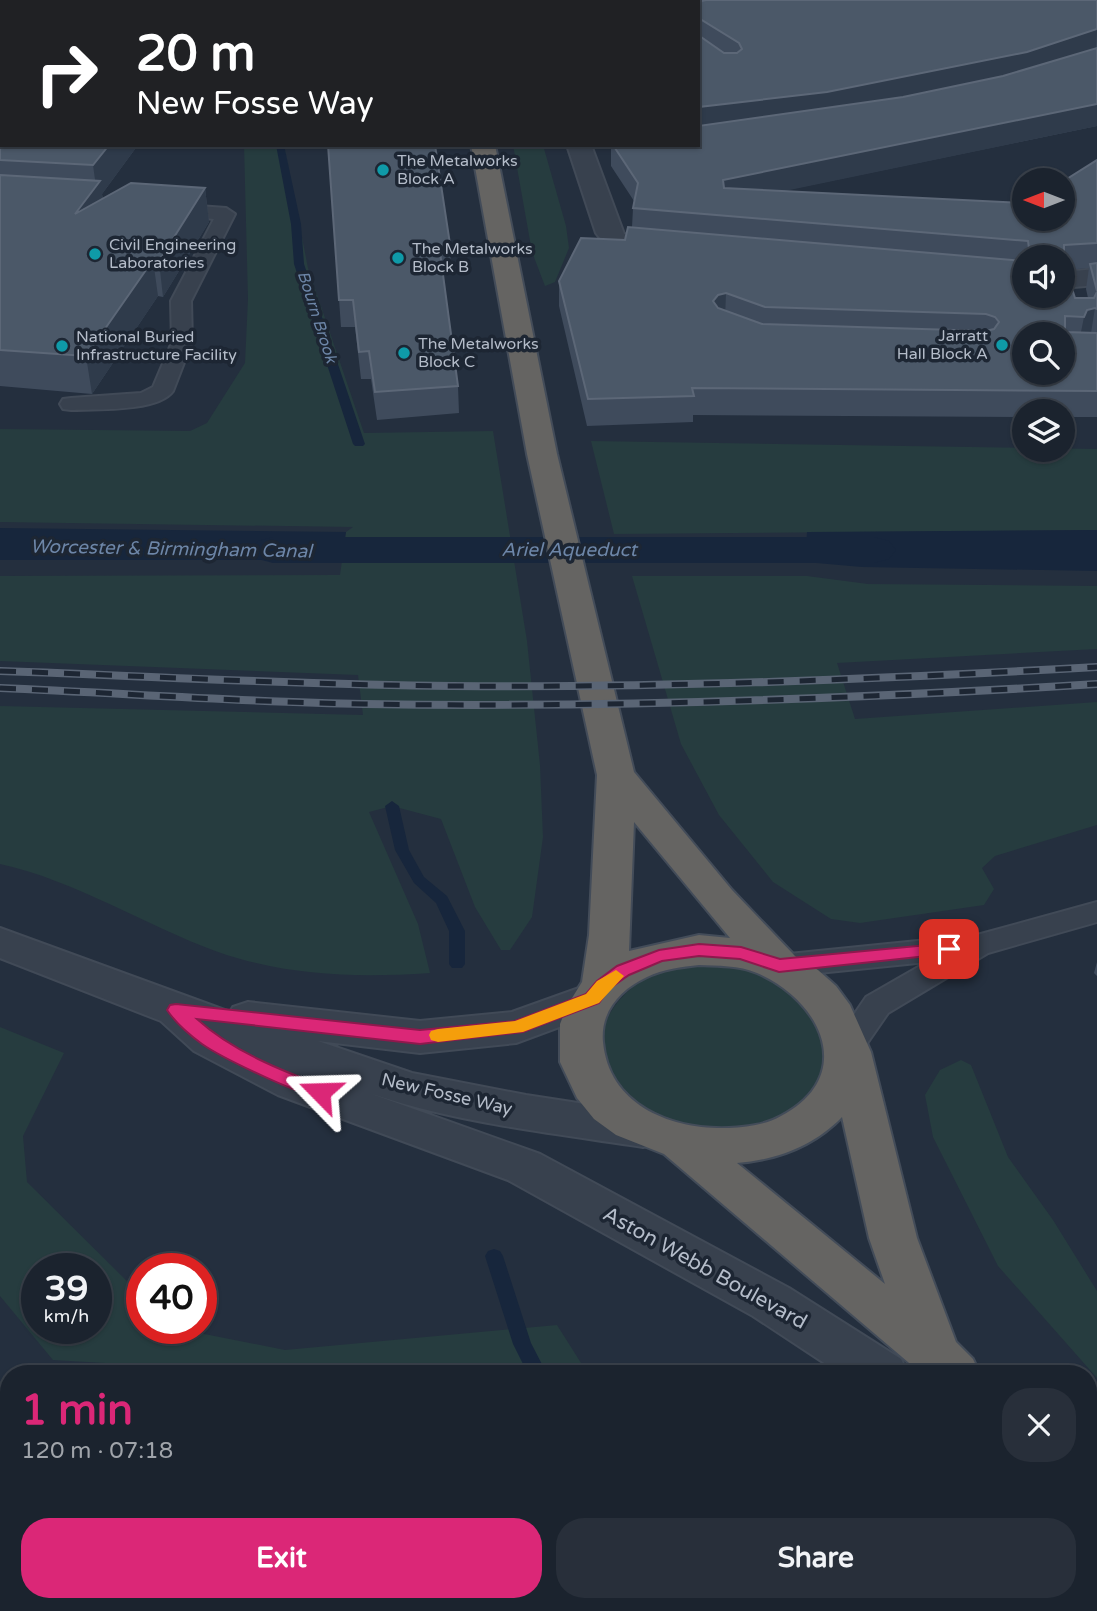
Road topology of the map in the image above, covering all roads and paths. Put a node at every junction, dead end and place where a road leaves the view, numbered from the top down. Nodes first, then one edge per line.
1 (483, 147) edge
2 (580, 150) edge
3 (608, 152) dead end
4 (146, 209) edge
5 (698, 248) edge
6 (71, 404) dead end
7 (616, 775) junction
8 (1097, 912) edge
9 (0, 942) edge
10 (976, 946) junction
11 (779, 965) junction
12 (598, 992) junction
13 (176, 1010) junction
14 (848, 1047) junction
15 (662, 1136) junction
16 (524, 1167) joint
17 (945, 1364) edge
18 (869, 1365) edge

1 - 7 highway
2 - 3 street
2 - 5 street
4 - 6 lane
7 - 11 highway
7 - 12 highway
8 - 10 lane
9 - 13 street, New Fosse Way
10 - 11 lane
10 - 14 lane
11 - 12 highway
11 - 14 highway
12 - 13 street, New Fosse Way
12 - 15 highway
13 - 15 street, New Fosse Way
13 - 16 street, New Fosse Way
14 - 15 highway
14 - 17 highway
15 - 17 highway
16 - 18 street, Aston Webb Boulevard

